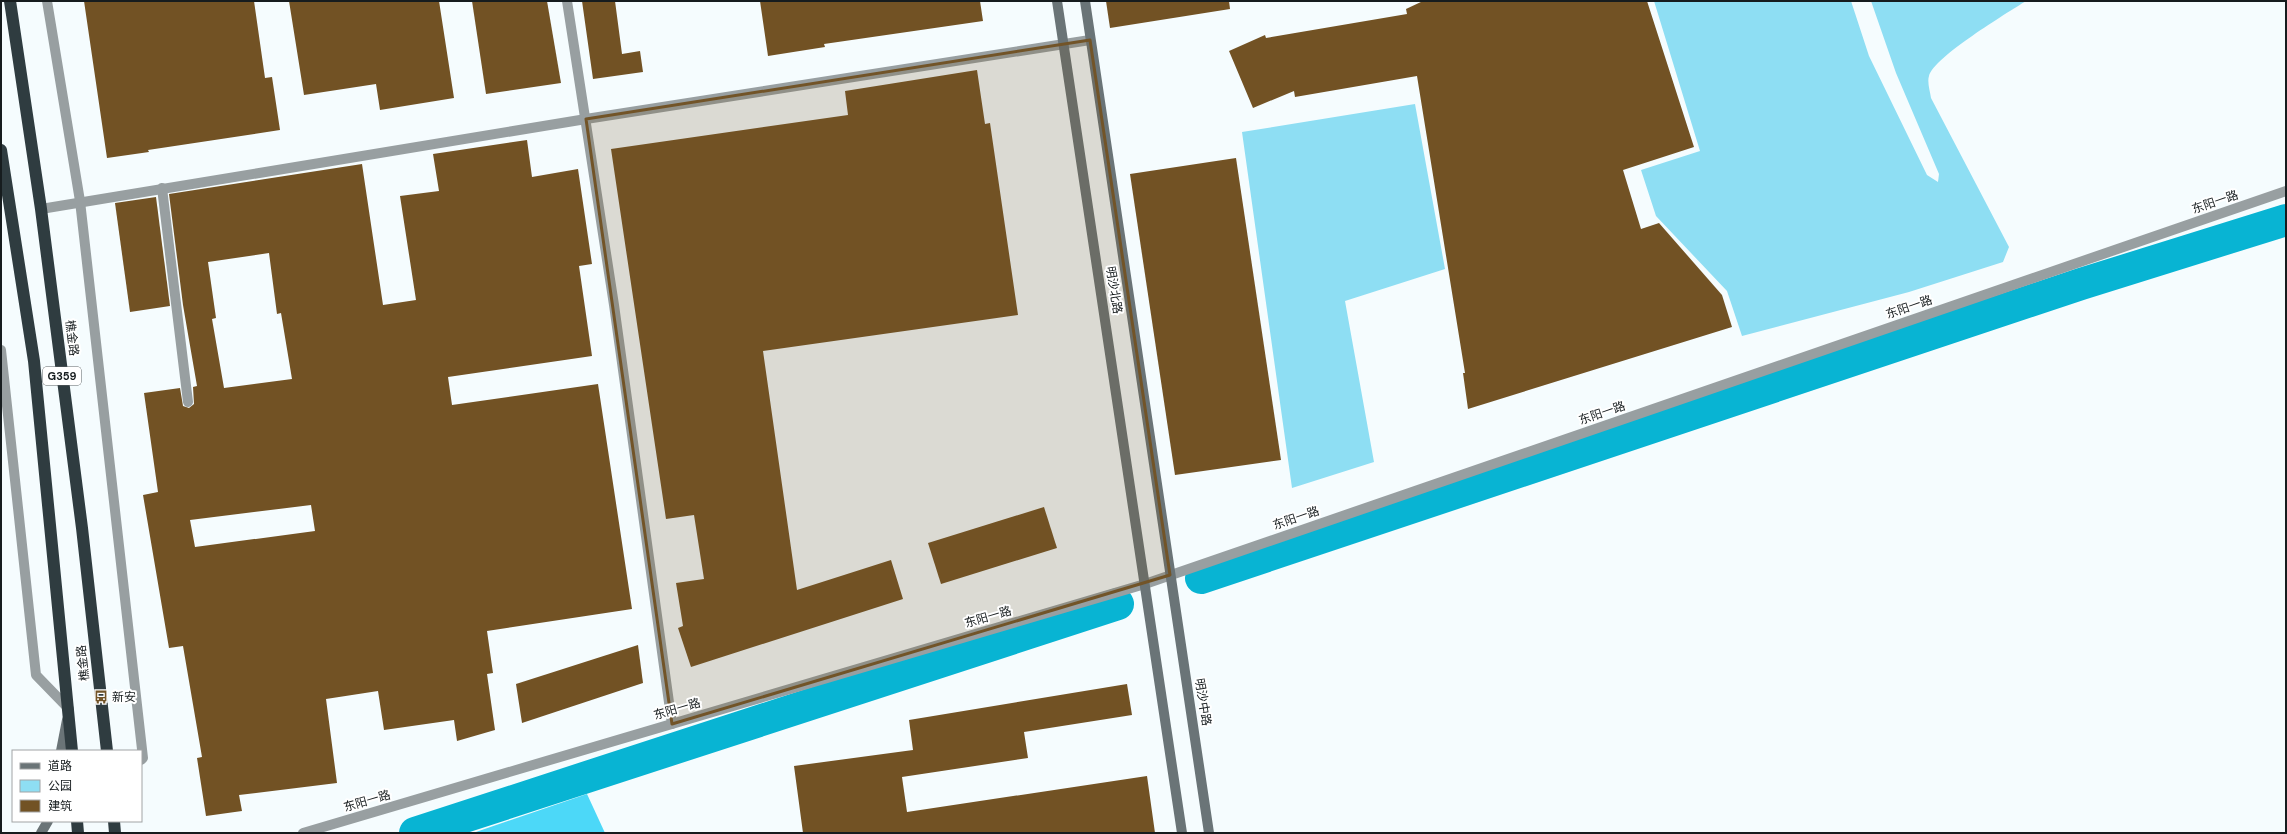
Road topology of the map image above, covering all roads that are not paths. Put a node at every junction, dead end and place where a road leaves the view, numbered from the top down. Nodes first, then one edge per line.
1 (10, 1) edge
2 (47, 1) edge
3 (567, 1) edge
4 (1057, 1) edge
5 (1085, 1) edge
6 (1090, 40) junction
7 (1063, 45) junction
8 (586, 119) junction
9 (1, 150) edge
10 (162, 188) junction
11 (2286, 191) edge
12 (80, 201) junction
13 (41, 209) junction
14 (1, 350) edge
15 (188, 402) dead end
16 (1170, 575) junction
17 (1145, 584) junction
18 (69, 709) junction
19 (672, 724) junction
20 (61, 750) edge
21 (72, 750) edge
22 (107, 750) edge
23 (142, 750) edge
24 (47, 822) edge
25 (77, 822) edge
26 (114, 822) edge
27 (41, 833) edge
28 (78, 833) edge
29 (115, 833) edge
30 (303, 833) edge
31 (1182, 833) edge
32 (1209, 833) edge

1 - 13 highway, 樵金路 / G359
2 - 12 street
3 - 8 street
4 - 7 street, 明沙北路
5 - 6 street, 明沙北路
6 - 7 street
6 - 16 street, 明沙北路
7 - 8 street
7 - 17 street, 明沙北路
8 - 10 street
8 - 19 street
9 - 18 highway, 樵金路 / G359
10 - 12 street
10 - 15 street
11 - 16 street, 东阳一路
12 - 13 street
12 - 23 street
13 - 22 highway, 樵金路 / G359
14 - 18 street
16 - 17 street, 东阳一路
16 - 32 street, 明沙中路
17 - 19 street, 东阳一路
17 - 31 street
18 - 20 street
18 - 21 highway, 樵金路 / G359
19 - 30 street, 东阳一路
24 - 27 street
25 - 28 highway
26 - 29 highway

